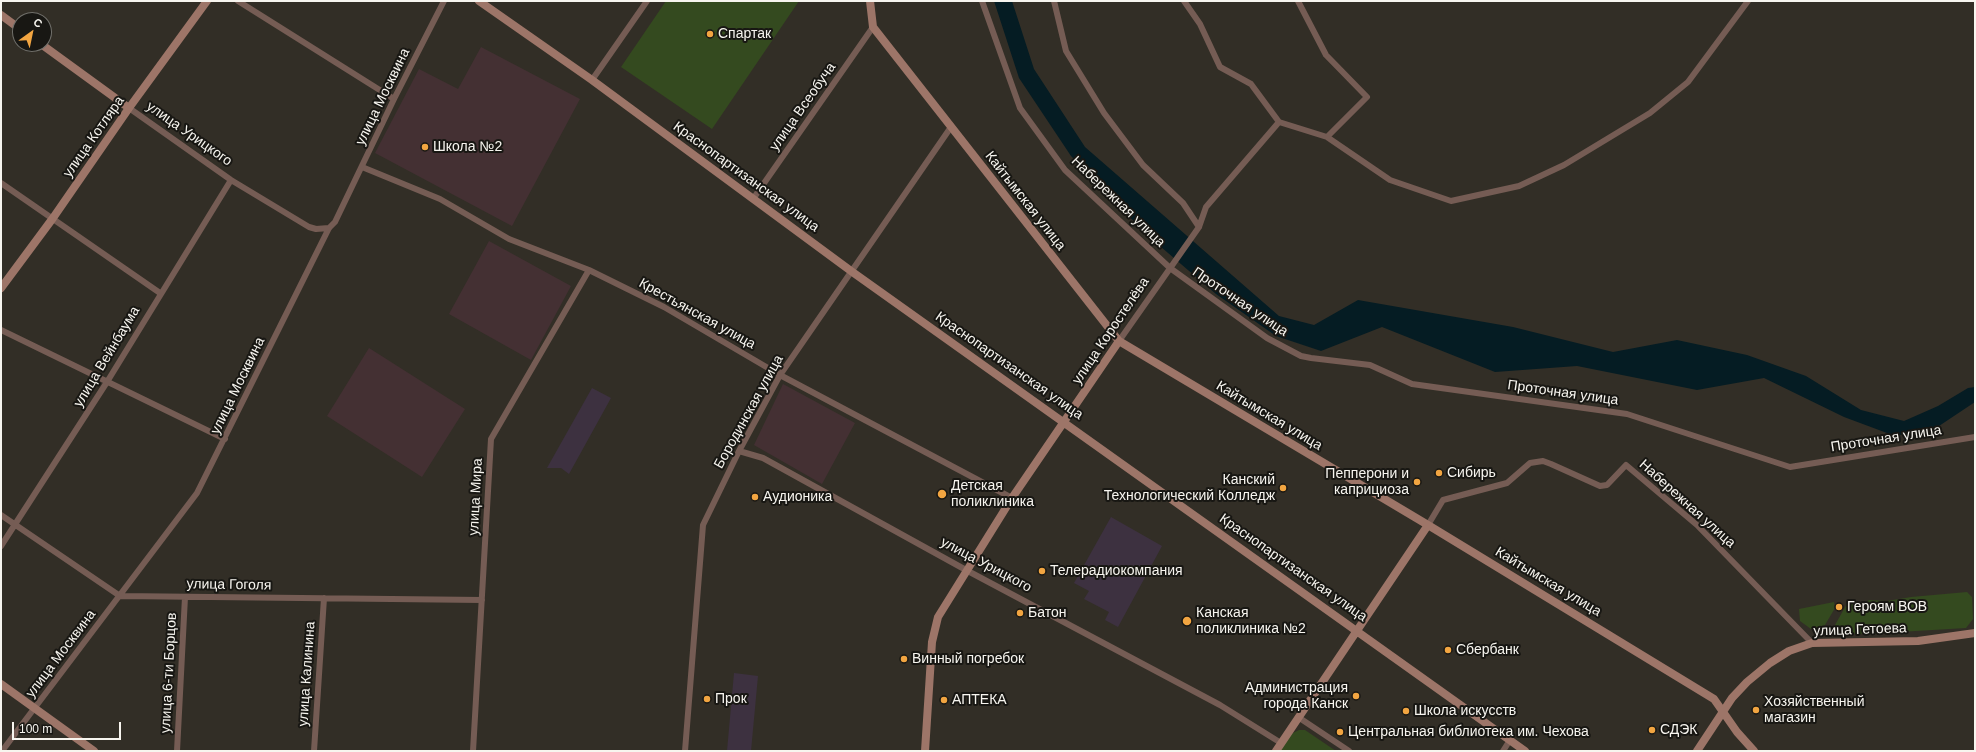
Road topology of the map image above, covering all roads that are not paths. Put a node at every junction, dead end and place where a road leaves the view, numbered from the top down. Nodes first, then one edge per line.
1 (207, 1) edge
2 (238, 1) edge
3 (444, 1) edge
4 (479, 1) edge
5 (647, 1) edge
6 (870, 1) edge
7 (982, 1) edge
8 (1054, 1) edge
9 (1184, 1) edge
10 (1298, 1) edge
11 (1748, 1) edge
12 (1, 15) edge
13 (12, 23) edge
14 (874, 28) junction
15 (52, 52) edge
16 (592, 80) junction
17 (394, 98) junction
18 (129, 108) junction
19 (1279, 122) junction
20 (951, 127) junction
21 (1327, 138) junction
22 (362, 167) junction
23 (231, 180) junction
24 (1, 183) edge
25 (753, 199) junction
26 (53, 218) junction
27 (1199, 227) junction
28 (329, 228) junction
29 (1170, 268) junction
30 (589, 270) junction
31 (852, 271) junction
32 (1, 288) edge
33 (160, 293) junction
34 (1, 330) edge
35 (1119, 342) junction
36 (780, 375) junction
37 (107, 382) junction
38 (1065, 422) junction
39 (1975, 437) edge
40 (225, 439) junction
41 (739, 451) junction
42 (1012, 498) junction
43 (1, 515) edge
44 (15, 524) junction
45 (1428, 525) junction
46 (1, 546) edge
47 (966, 570) junction
48 (120, 596) junction
49 (185, 597) junction
50 (324, 598) junction
51 (482, 600) junction
52 (1358, 630) junction
53 (1975, 633) edge
54 (1812, 643) junction
55 (1, 684) edge
56 (35, 709) junction
57 (1724, 711) junction
58 (1298, 717) junction
59 (1510, 740) junction
60 (1281, 743) junction
61 (2, 751) edge
62 (94, 751) edge
63 (177, 751) edge
64 (314, 751) edge
65 (473, 751) edge
66 (685, 751) edge
67 (925, 751) edge
68 (1276, 751) edge
69 (1349, 751) edge
70 (1503, 751) edge
71 (1525, 751) edge
72 (1697, 751) edge
73 (1754, 751) edge

1 - 18 street, улица Котляра
2 - 17 street
3 - 17 street, улица Москвина
4 - 16 street, Краснопартизанская улица
5 - 16 street
6 - 14 street, Кайтымская улица
7 - 29 street, Набережная улица
8 - 27 street
9 - 19 street
10 - 21 street
11 - 21 street
12 - 13 street
14 - 20 street, Кайтымская улица
14 - 25 street, улица Всеобуча
15 - 18 street, улица Урицкого
16 - 25 street, Краснопартизанская улица
17 - 22 street, улица Москвина
18 - 23 street, улица Урицкого
18 - 26 street, улица Котляра
19 - 21 street
19 - 27 street, улица Коростелёва
20 - 31 street, Бородинская улица
20 - 35 street, Кайтымская улица
22 - 28 street, улица Москвина
22 - 30 street, Крестьянская улица
23 - 28 street, улица Урицкого
23 - 33 street, улица Вейнбаума
24 - 26 street
25 - 31 street, Краснопартизанская улица
26 - 32 street, улица Котляра
26 - 33 street
27 - 29 street, улица Коростелёва
28 - 40 street, улица Москвина
29 - 35 street, улица Коростелёва
29 - 39 street, Проточная улица
30 - 36 street, Крестьянская улица
30 - 51 street, улица Мира
31 - 36 street, Бородинская улица
31 - 38 street, Краснопартизанская улица
33 - 37 street, улица Вейнбаума
34 - 37 street
35 - 38 street, улица Коростелёва
35 - 45 street, Кайтымская улица
36 - 41 street, Бородинская улица
36 - 42 street, Крестьянская улица
37 - 40 street
37 - 44 street, улица Вейнбаума
38 - 42 street, улица Коростелёва
38 - 52 street, Краснопартизанская улица
40 - 48 street, улица Москвина
41 - 47 street, улица Урицкого
41 - 66 street, Бородинская улица
42 - 47 street, улица Коростелёва
43 - 44 street
44 - 46 street, улица Вейнбаума
44 - 48 street
45 - 52 street
45 - 54 street, Набережная улица
45 - 57 street, Кайтымская улица
47 - 60 street, улица Урицкого
47 - 67 street, улица Коростелёва
48 - 49 street, улица Гоголя
48 - 56 street, улица Москвина
49 - 50 street, улица Гоголя
49 - 63 street, улица 6-ти Борцов
50 - 51 street, улица Гоголя
50 - 64 street, улица Калинина
51 - 65 street, улица Мира
52 - 58 street
52 - 59 street, Краснопартизанская улица
53 - 54 street, улица Гетоева
54 - 57 street, улица Гетоева
55 - 56 street
56 - 61 street, улица Москвина
56 - 62 street
57 - 72 street, улица Гетоева
57 - 73 street, Кайтымская улица
58 - 60 street
58 - 69 street
59 - 70 street
59 - 71 street, Краснопартизанская улица
60 - 68 street

